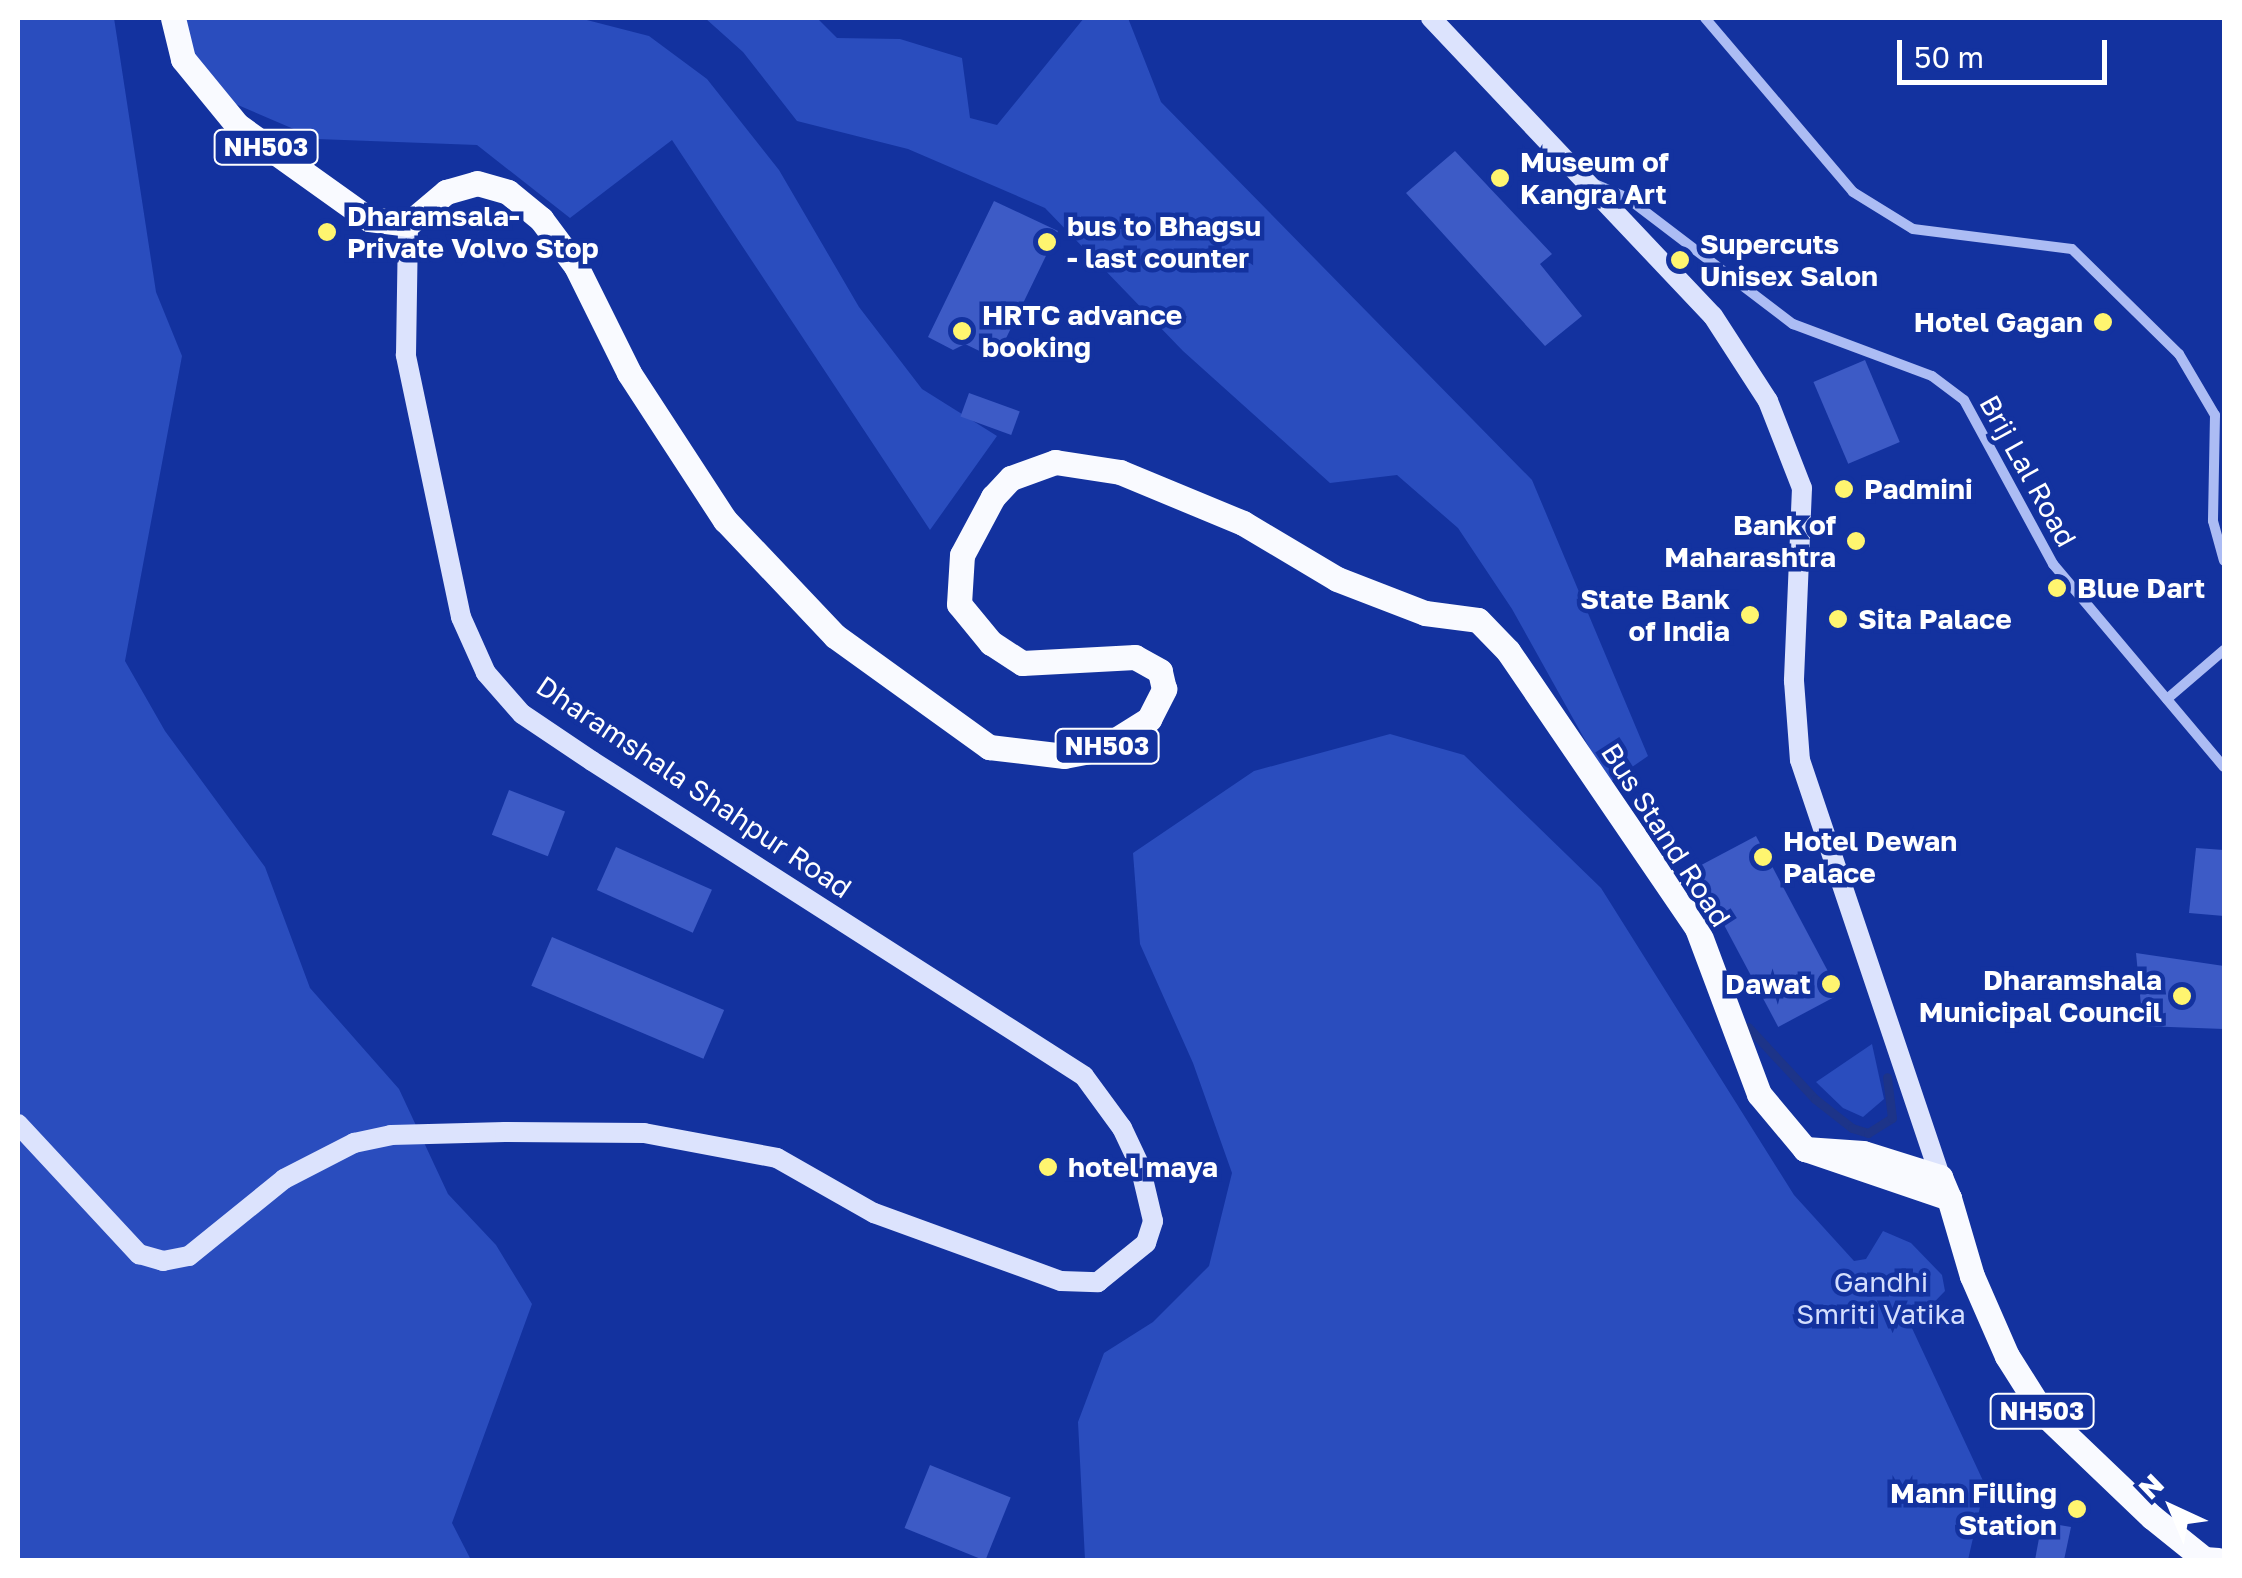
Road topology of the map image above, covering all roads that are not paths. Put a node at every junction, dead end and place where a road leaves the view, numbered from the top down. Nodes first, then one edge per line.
1 (172, 18) edge
2 (1430, 18) edge
3 (1705, 18) edge
4 (1582, 178) junction
5 (408, 224) junction
6 (2224, 561) edge
7 (2224, 650) edge
8 (2167, 699) junction
9 (2224, 767) edge
10 (18, 1124) edge
11 (1944, 1188) junction
12 (2218, 1560) edge

1 - 5 main road, NH503
2 - 4 main road
3 - 6 street
4 - 8 street, Brij Lal Road
4 - 11 main road
5 - 10 main road, Dharamshala Shahpur Road
5 - 11 main road, Bus Stand Road / NH503
7 - 8 street
8 - 9 street, Brij Lal Road
11 - 12 main road, NH503

